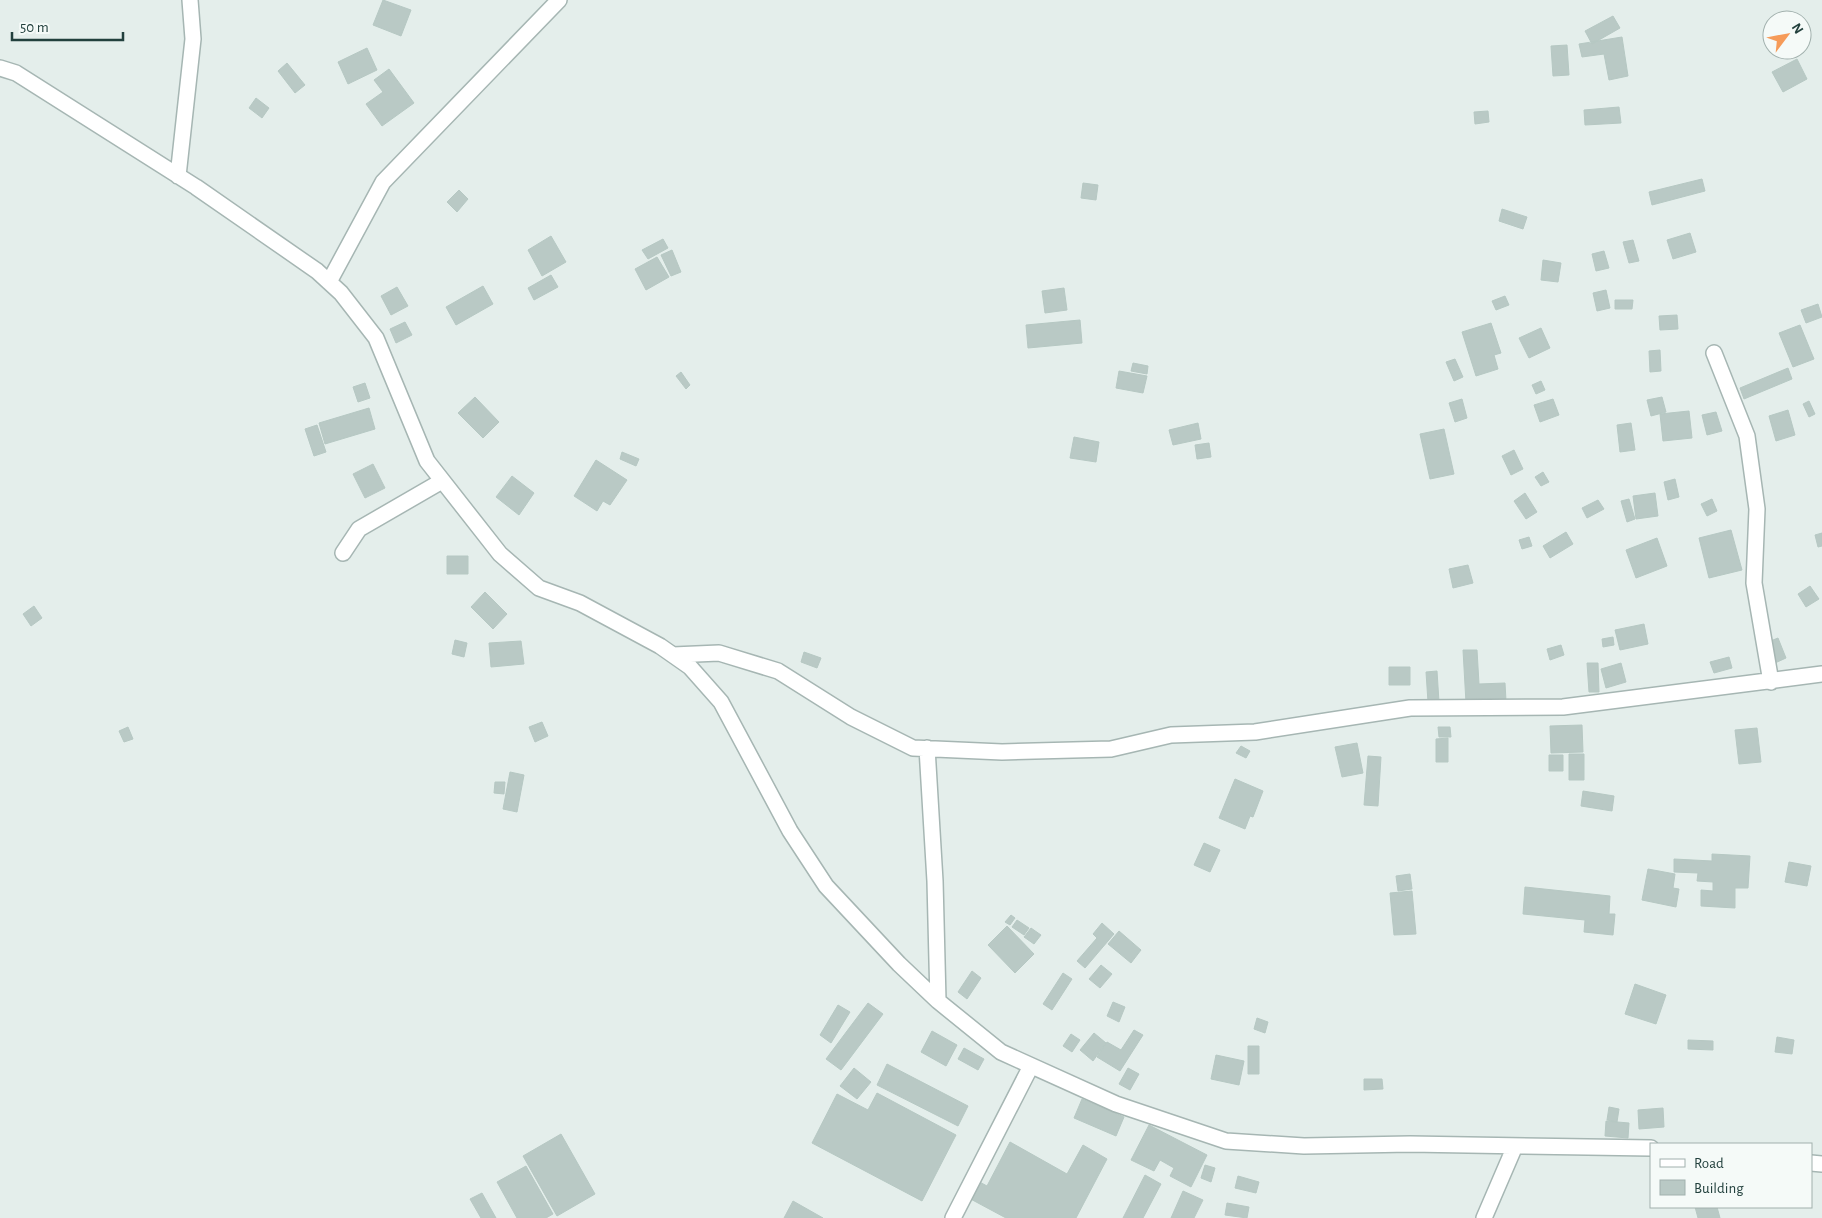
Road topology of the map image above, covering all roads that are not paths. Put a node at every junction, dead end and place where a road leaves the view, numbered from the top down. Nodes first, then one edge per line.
1 (190, 0) edge
2 (559, 0) edge
3 (0, 68) edge
4 (178, 176) junction
5 (329, 282) junction
6 (1714, 353) dead end
7 (442, 481) junction
8 (343, 553) dead end
9 (673, 655) junction
10 (1822, 674) edge
11 (1771, 682) junction
12 (927, 748) junction
13 (938, 1001) junction
14 (1031, 1066) junction
15 (1515, 1146) junction
16 (1650, 1148) edge
17 (953, 1218) edge
18 (1484, 1218) edge

1 - 4 street
2 - 5 street
3 - 4 street
4 - 5 street
5 - 7 street
6 - 11 street
7 - 8 street
7 - 9 street
9 - 12 street
9 - 13 street
10 - 11 street
11 - 12 street
12 - 13 street
13 - 14 street
14 - 15 street
14 - 17 street
15 - 16 street
15 - 18 street

